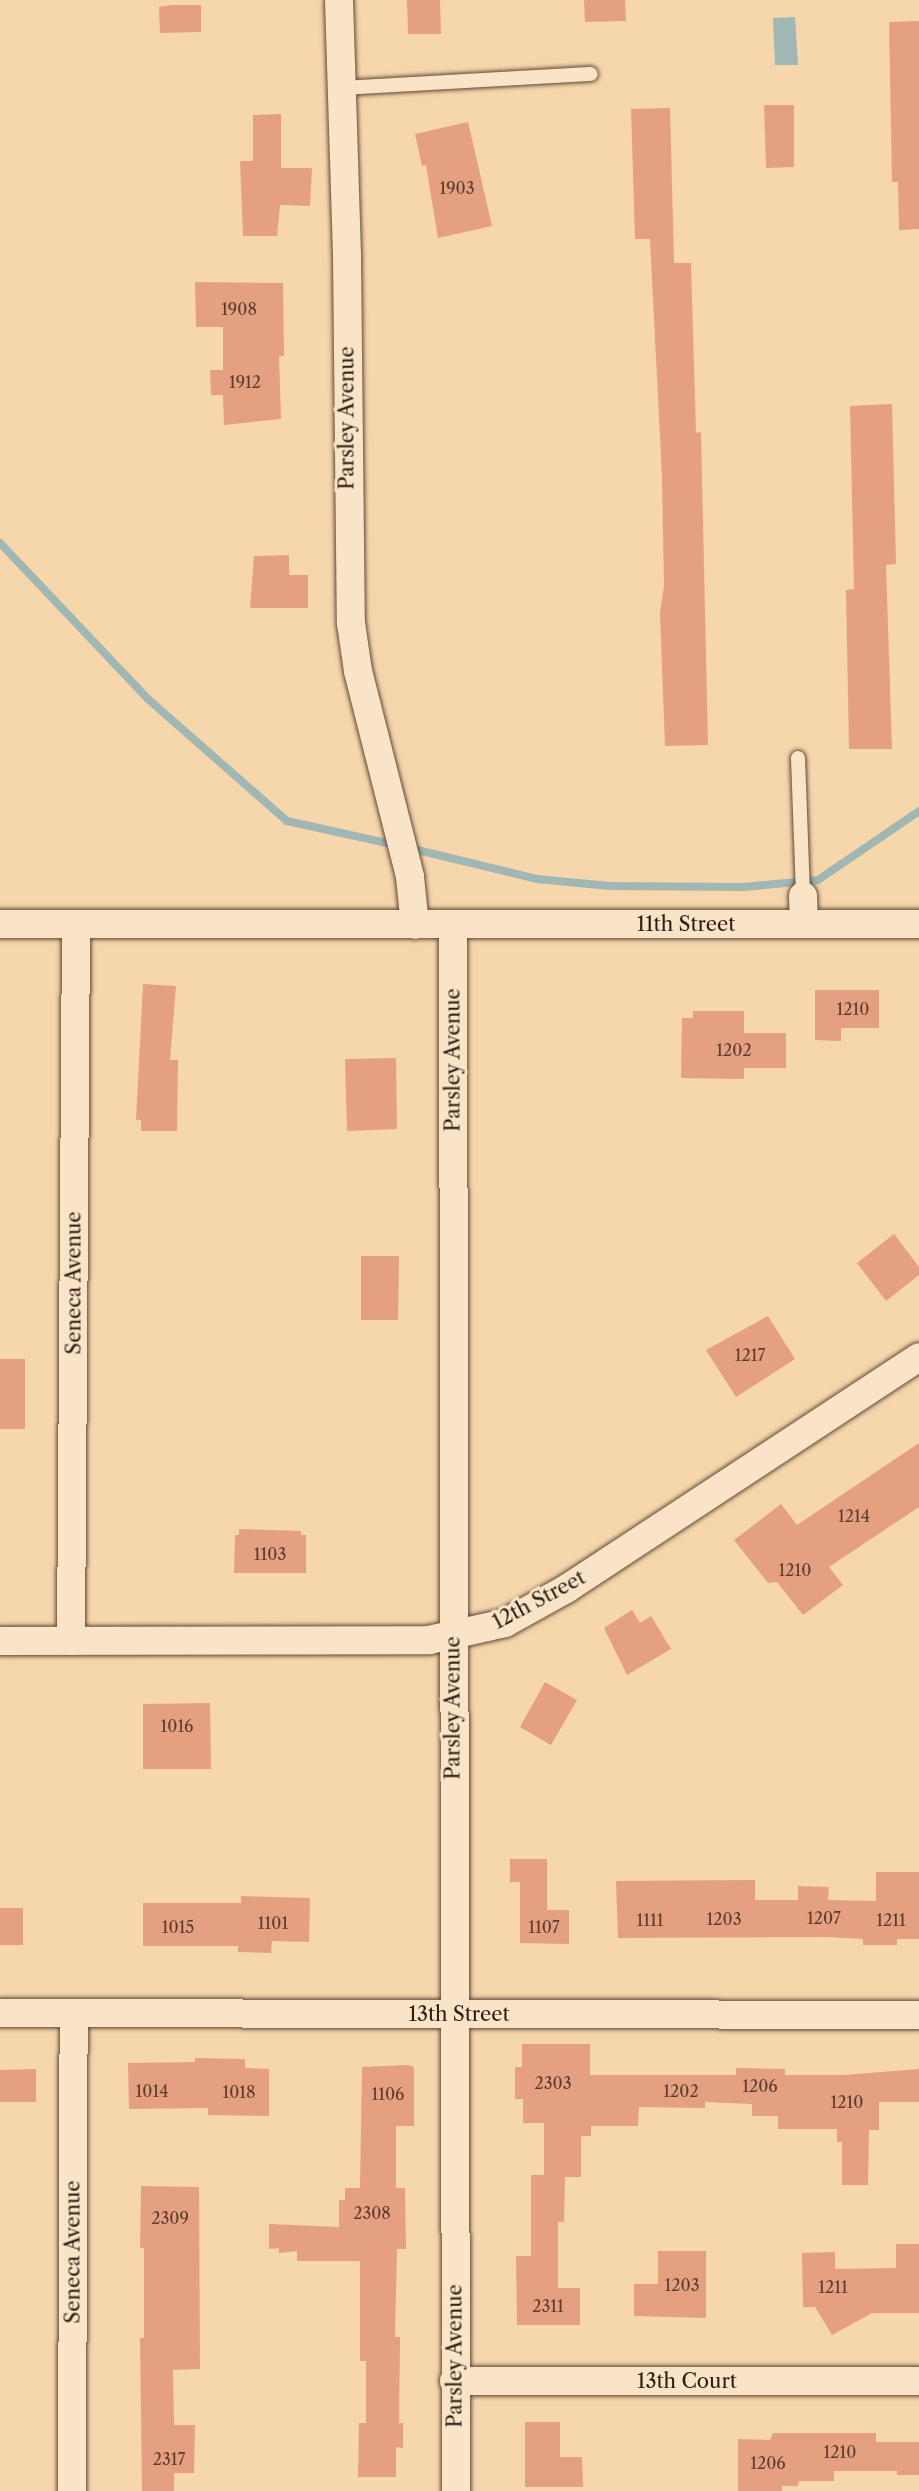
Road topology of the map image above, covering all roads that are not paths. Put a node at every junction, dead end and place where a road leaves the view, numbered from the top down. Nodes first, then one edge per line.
1 (339, 0) edge
2 (591, 74) dead end
3 (340, 88) junction
4 (798, 758) dead end
5 (803, 910) junction
6 (0, 924) edge
7 (919, 924) edge
8 (76, 925) junction
9 (415, 925) junction
10 (453, 925) junction
11 (919, 1357) edge
12 (453, 1636) junction
13 (0, 1641) edge
14 (71, 1641) junction
15 (0, 2013) edge
16 (74, 2013) junction
17 (454, 2014) junction
18 (919, 2015) edge
19 (454, 2381) junction
20 (919, 2381) edge
21 (72, 2491) edge
22 (456, 2491) edge

1 - 3 street, Parsley Avenue
2 - 3 lane
3 - 9 street, Parsley Avenue
4 - 5 lane
5 - 7 street, 11th Street
5 - 10 street, 11th Street
6 - 8 street
8 - 9 street
8 - 14 street, Seneca Avenue
9 - 10 street, 11th Street
10 - 12 street, Parsley Avenue
11 - 12 street, 12th Street
12 - 14 street, 12th Street
12 - 17 street, Parsley Avenue
13 - 14 street, 12th Street
15 - 16 street, 13th Street
16 - 17 street, 13th Street
16 - 21 street, Seneca Avenue
17 - 18 street, 13th Street
17 - 19 street, Parsley Avenue
19 - 20 street, 13th Court
19 - 22 street, Parsley Avenue

